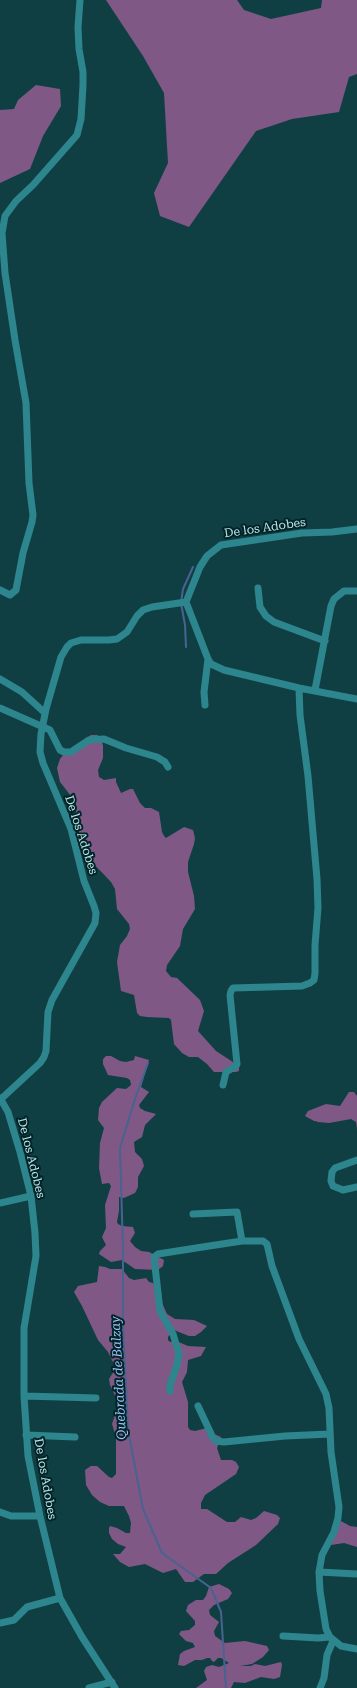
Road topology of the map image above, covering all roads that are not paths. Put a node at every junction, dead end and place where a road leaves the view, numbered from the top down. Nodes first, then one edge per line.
1 (80, 0) edge
2 (357, 529) edge
3 (258, 588) dead end
4 (0, 590) edge
5 (357, 591) edge
6 (184, 602) junction
7 (325, 641) junction
8 (208, 660) junction
9 (0, 679) edge
10 (299, 688) junction
11 (315, 690) junction
12 (357, 699) edge
13 (205, 705) dead end
14 (0, 708) edge
15 (45, 713) junction
16 (42, 727) junction
17 (168, 767) dead end
18 (223, 1085) dead end
19 (0, 1098) edge
20 (357, 1160) edge
21 (357, 1187) edge
22 (30, 1196) junction
23 (0, 1203) edge
24 (193, 1214) dead end
25 (242, 1241) junction
26 (170, 1391) dead end
27 (24, 1396) junction
28 (96, 1398) dead end
29 (198, 1406) dead end
30 (330, 1434) junction
31 (26, 1435) junction
32 (75, 1437) dead end
33 (0, 1512) edge
34 (40, 1516) junction
35 (319, 1572) junction
36 (357, 1574) edge
37 (60, 1598) junction
38 (0, 1623) edge
39 (283, 1636) dead end
40 (332, 1639) junction
41 (357, 1648) edge
42 (114, 1685) edge
43 (89, 1688) edge
44 (320, 1688) edge

1 - 4 street
2 - 6 street, De los Adobes
3 - 7 street
5 - 7 street
6 - 8 street
6 - 15 street, De los Adobes
7 - 11 street
8 - 10 street
8 - 13 street
9 - 15 street
10 - 11 street
10 - 18 street
11 - 12 street
14 - 16 street
15 - 16 street, De los Adobes
16 - 17 street
16 - 19 street, De los Adobes
19 - 22 street, De los Adobes
20 - 21 street
22 - 23 street
22 - 27 street, De los Adobes
24 - 25 street
25 - 26 street
25 - 30 street
27 - 28 street
27 - 31 street, De los Adobes
29 - 30 street
30 - 35 street
31 - 32 street
31 - 34 street, De los Adobes
33 - 34 street
34 - 37 street, De los Adobes
35 - 36 street
35 - 40 street
37 - 38 street
37 - 42 street, De los Adobes
39 - 40 street
40 - 41 street
40 - 44 street
42 - 43 street

